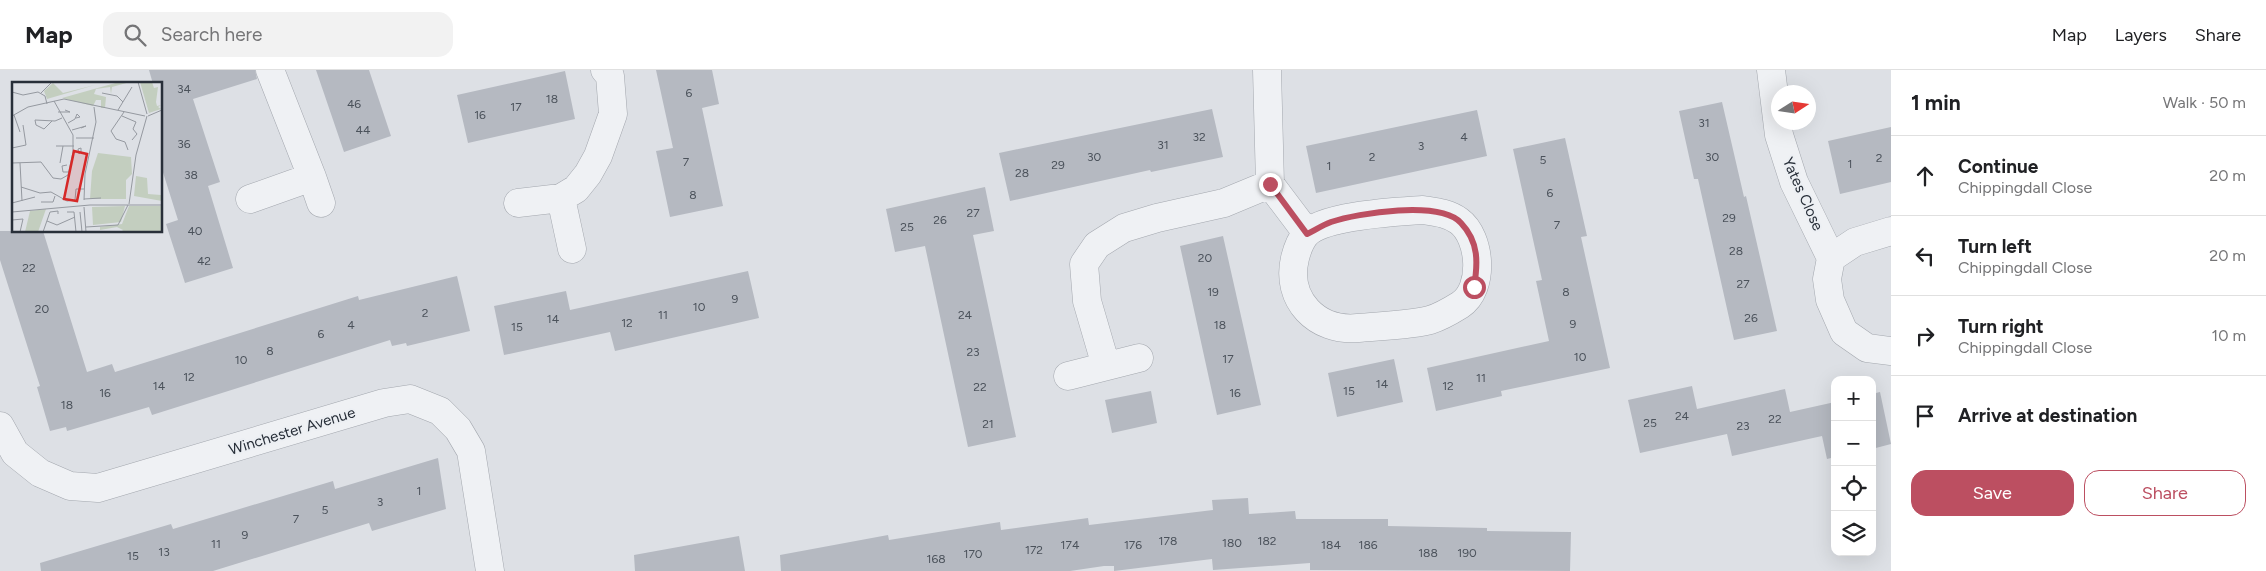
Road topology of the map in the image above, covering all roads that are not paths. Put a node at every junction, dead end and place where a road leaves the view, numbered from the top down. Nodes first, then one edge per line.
1 (270, 70) edge
2 (606, 70) edge
3 (1267, 70) edge
4 (1771, 70) edge
5 (312, 177) junction
6 (1270, 184) junction
7 (561, 198) junction
8 (250, 199) dead end
9 (321, 203) dead end
10 (518, 203) dead end
11 (1891, 231) edge
12 (1307, 234) junction
13 (572, 249) dead end
14 (1831, 258) junction
15 (1891, 350) edge
16 (1139, 358) dead end
17 (1106, 366) junction
18 (1068, 376) dead end
19 (0, 426) edge
20 (490, 571) edge

1 - 5 street
2 - 7 street
3 - 6 street
4 - 14 street, Yates Close
5 - 8 street
5 - 9 street
6 - 12 street
6 - 17 street
7 - 10 street
7 - 13 street
11 - 14 street
12 - 12 street
14 - 15 street
16 - 17 street
17 - 18 street
19 - 20 street, Winchester Avenue

